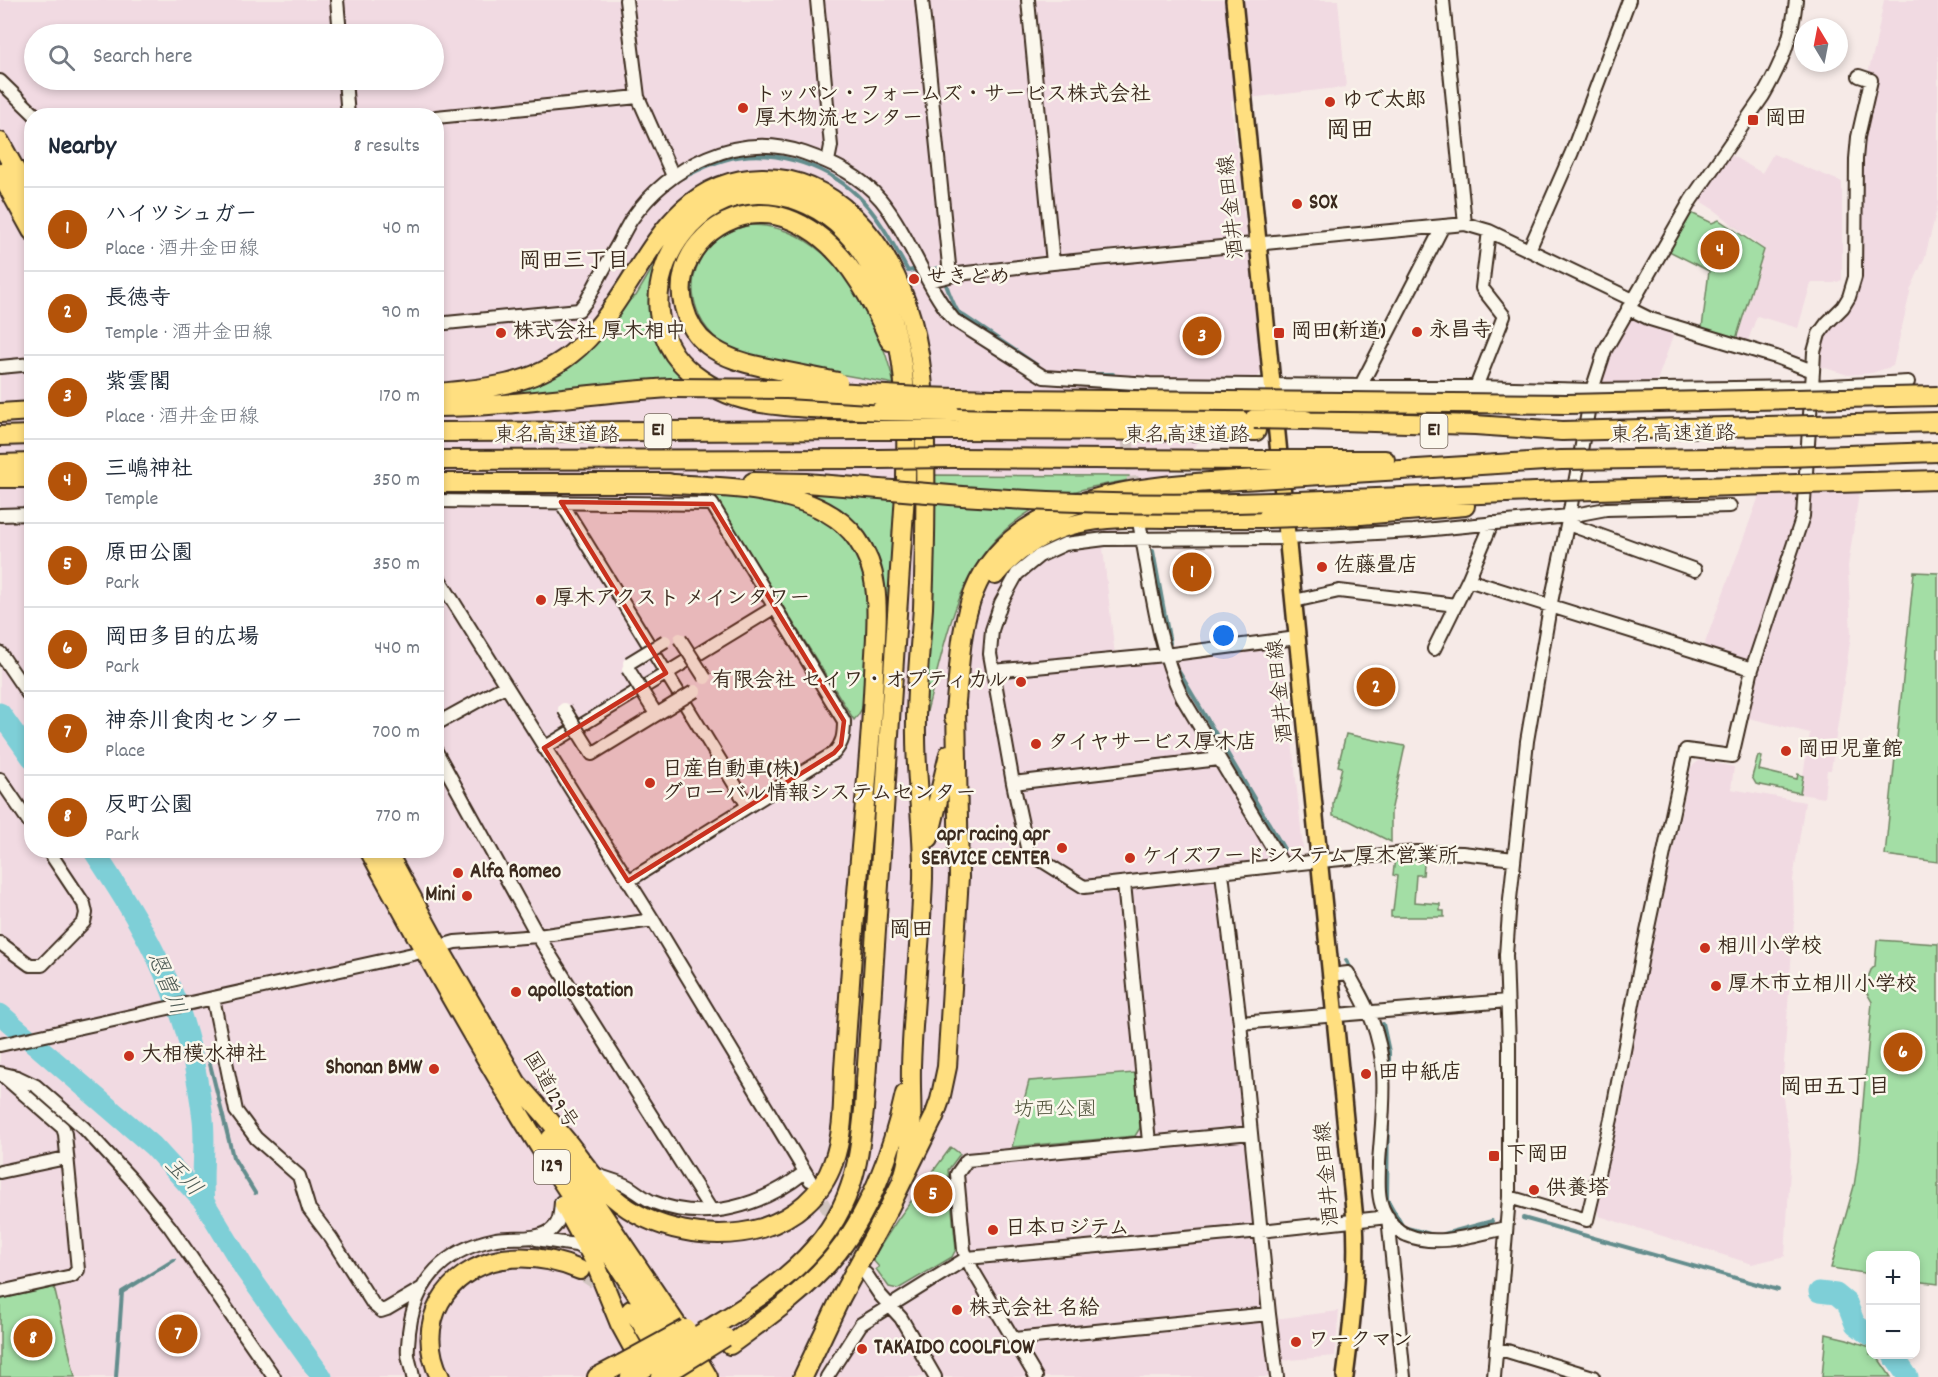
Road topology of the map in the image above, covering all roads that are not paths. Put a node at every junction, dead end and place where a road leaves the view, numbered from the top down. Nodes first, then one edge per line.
1 (337, 0) edge
2 (626, 0) edge
3 (817, 0) edge
4 (922, 0) edge
5 (1028, 0) edge
6 (1234, 0) edge
7 (1443, 0) edge
8 (1629, 0) edge
9 (1796, 0) edge
10 (339, 24) edge
11 (1859, 76) dead end
12 (0, 81) edge
13 (346, 90) edge
14 (638, 97) junction
15 (28, 108) edge
16 (347, 108) edge
17 (444, 116) edge
18 (0, 142) edge
19 (828, 161) junction
20 (0, 173) edge
21 (673, 176) junction
22 (24, 186) edge
23 (24, 216) edge
24 (1465, 224) junction
25 (1443, 226) junction
26 (1489, 231) junction
27 (1258, 243) junction
28 (1529, 250) junction
29 (1053, 263) junction
30 (941, 277) junction
31 (1631, 304) junction
32 (444, 323) edge
33 (24, 365) edge
34 (0, 367) edge
35 (1813, 371) junction
36 (1119, 381) junction
37 (905, 382) junction
38 (1908, 382) dead end
39 (1272, 386) junction
40 (1360, 387) junction
41 (1476, 387) junction
42 (1811, 387) junction
43 (1592, 390) junction
44 (444, 392) edge
45 (1121, 395) dead end
46 (1938, 396) edge
47 (444, 407) edge
48 (24, 412) edge
49 (0, 413) edge
50 (953, 414) junction
51 (1938, 422) edge
52 (444, 432) edge
53 (24, 435) edge
54 (0, 436) edge
55 (1938, 452) edge
56 (444, 460) edge
57 (24, 463) edge
58 (0, 464) edge
59 (1306, 468) junction
60 (0, 478) edge
61 (24, 478) edge
62 (1938, 480) edge
63 (444, 483) edge
64 (658, 483) junction
65 (444, 501) edge
66 (561, 502) junction
67 (1730, 507) dead end
68 (1299, 509) junction
69 (24, 514) edge
70 (0, 515) edge
71 (1569, 520) junction
72 (1492, 523) junction
73 (1141, 533) junction
74 (1287, 538) junction
75 (1695, 570) dead end
76 (1468, 580) junction
77 (444, 587) edge
78 (1294, 601) junction
79 (1456, 605) junction
80 (775, 607) junction
81 (1550, 607) junction
82 (1297, 638) junction
83 (680, 639) dead end
84 (665, 640) dead end
85 (1434, 649) dead end
86 (0, 653) edge
87 (1165, 655) junction
88 (959, 665) junction
89 (1752, 669) junction
90 (993, 671) junction
91 (666, 673) junction
92 (705, 678) dead end
93 (505, 686) junction
94 (24, 688) edge
95 (695, 690) dead end
96 (956, 706) junction
97 (564, 709) dead end
98 (873, 709) junction
99 (656, 714) junction
100 (444, 720) edge
101 (544, 748) junction
102 (1219, 759) junction
103 (444, 766) edge
104 (0, 779) edge
105 (1013, 783) junction
106 (885, 788) junction
107 (748, 806) junction
108 (884, 809) junction
109 (24, 814) edge
110 (53, 858) edge
111 (374, 858) edge
112 (390, 858) edge
113 (1514, 859) junction
114 (1320, 861) junction
115 (1283, 865) junction
116 (1222, 873) junction
117 (923, 878) junction
118 (628, 881) junction
119 (858, 882) junction
120 (1124, 883) junction
121 (653, 920) junction
122 (538, 936) junction
123 (0, 944) edge
124 (431, 949) junction
125 (1331, 975) junction
126 (213, 998) junction
127 (1507, 1001) junction
128 (1370, 1012) junction
129 (1335, 1014) junction
130 (1240, 1023) junction
131 (0, 1045) edge
132 (911, 1067) junction
133 (0, 1073) edge
134 (510, 1085) junction
135 (1251, 1133) junction
136 (1149, 1142) junction
137 (66, 1158) junction
138 (0, 1172) edge
139 (591, 1173) junction
140 (903, 1178) junction
141 (561, 1201) junction
142 (1508, 1202) junction
143 (711, 1210) junction
144 (1388, 1217) junction
145 (1355, 1220) junction
146 (1507, 1226) junction
147 (1261, 1231) junction
148 (520, 1238) junction
149 (591, 1252) junction
150 (967, 1258) junction
151 (580, 1270) tunnel mouth
152 (866, 1274) tunnel mouth
153 (421, 1289) junction
154 (0, 1292) edge
155 (889, 1305) junction
156 (631, 1310) tunnel mouth
157 (1269, 1314) junction
158 (721, 1330) junction
159 (1014, 1340) junction
160 (1496, 1351) junction
161 (626, 1371) edge
162 (274, 1377) edge
163 (413, 1377) edge
164 (440, 1377) edge
165 (597, 1377) edge
166 (650, 1377) edge
167 (661, 1377) edge
168 (674, 1377) edge
169 (683, 1377) edge
170 (690, 1377) edge
171 (708, 1377) edge
172 (803, 1377) edge
173 (827, 1377) edge
174 (935, 1377) edge
175 (1036, 1377) edge
176 (1277, 1377) edge
177 (1346, 1377) edge
178 (1404, 1377) edge
179 (1494, 1377) edge
180 (1593, 1377) edge

1 - 10 street
2 - 14 street
3 - 19 street
4 - 30 street
5 - 29 street
6 - 27 main road, 酒井金田線
7 - 24 street
8 - 28 street
9 - 31 street
11 - 35 street
12 - 15 street
13 - 16 street
14 - 17 street
14 - 21 street
18 - 22 highway
19 - 21 street
19 - 30 street
20 - 23 highway
21 - 32 street
24 - 25 street
24 - 26 street
25 - 27 street
25 - 40 street
26 - 28 street
26 - 41 street
27 - 29 street
27 - 39 main road, 酒井金田線
28 - 31 street
29 - 30 street
30 - 36 street
31 - 35 street
31 - 43 street
33 - 34 street
35 - 42 street
36 - 39 street
36 - 45 street
37 - 50 highway, bridge
37 - 50 highway, bridge
37 - 106 highway
38 - 42 street
39 - 40 street
39 - 74 main road, 酒井金田線
40 - 41 street
41 - 43 street
42 - 43 street
42 - 89 street
43 - 71 street
44 - 117 highway
46 - 50 highway, bridge
47 - 50 highway, bridge
48 - 49 highway
50 - 51 highway, 東名高速道路 / E1, bridge
50 - 52 highway, 東名高速道路 / E1, bridge
53 - 54 highway
55 - 59 highway, 東名高速道路 / E1, bridge
56 - 59 highway, 東名高速道路 / E1, bridge
57 - 58 highway
59 - 88 highway, bridge
60 - 61 highway
62 - 68 highway, bridge
63 - 64 highway
64 - 68 highway, bridge
64 - 98 highway
65 - 66 street
66 - 80 street
66 - 91 street
67 - 71 street
68 - 88 highway, bridge
69 - 70 street
71 - 72 street
71 - 75 street
71 - 81 street
72 - 74 street
72 - 76 street
73 - 74 street
73 - 87 street
73 - 90 street
74 - 78 main road, 酒井金田線
76 - 79 street
76 - 81 street
77 - 93 street
78 - 79 street
78 - 82 main road, 酒井金田線
79 - 85 street
80 - 91 street
80 - 107 street
81 - 89 street
81 - 113 street
82 - 87 street
82 - 114 main road, 酒井金田線
83 - 92 street, bridge
84 - 99 street, bridge
86 - 94 street
87 - 90 street
87 - 102 street
88 - 96 highway
89 - 142 street
90 - 105 street
91 - 101 street
91 - 107 street
93 - 100 street
93 - 101 street
95 - 99 street, bridge
96 - 117 highway
96 - 140 highway
97 - 99 street, bridge
98 - 106 highway
98 - 119 highway
101 - 118 street
102 - 105 street
102 - 115 street
103 - 122 street
104 - 109 street
105 - 120 street
106 - 108 highway
107 - 118 street
108 - 119 highway
108 - 158 highway
110 - 123 street
111 - 124 highway, 国道129号 / 129
112 - 124 highway, 国道129号 / 129
113 - 114 street
113 - 127 street
114 - 115 street
114 - 125 main road, 酒井金田線
115 - 116 street
116 - 120 street
116 - 130 street
117 - 132 highway
118 - 121 street
119 - 139 highway
120 - 136 street
121 - 122 street
121 - 143 street
122 - 124 street
122 - 143 street
124 - 126 street
124 - 134 highway, 国道129号 / 129
125 - 128 street
125 - 129 main road, 酒井金田線
126 - 131 street
126 - 153 street
127 - 128 street
127 - 142 street
128 - 129 street
128 - 144 street
129 - 130 street
129 - 145 main road, 酒井金田線
130 - 135 street
132 - 140 highway
132 - 158 highway
133 - 137 street
133 - 162 street
134 - 139 highway
134 - 141 highway
134 - 170 highway, 国道129号 / 129
134 - 171 highway, 国道129号 / 129
135 - 136 street
135 - 147 street
136 - 150 street
137 - 138 street
137 - 154 street
139 - 143 street
140 - 172 highway
141 - 148 street
141 - 149 highway
142 - 146 street
144 - 145 street
144 - 146 street
144 - 178 street
145 - 147 street
145 - 177 main road, 酒井金田線
146 - 160 street
147 - 150 street
147 - 157 street
148 - 149 street
148 - 153 street
149 - 166 highway
150 - 155 street
150 - 159 street
151 - 164 highway
152 - 155 street
153 - 163 street
155 - 173 street
155 - 174 street
156 - 168 highway
157 - 159 street
157 - 176 street
158 - 161 highway, bridge
158 - 167 highway, bridge
158 - 169 highway
159 - 175 street
160 - 179 street
160 - 180 street
161 - 165 highway

